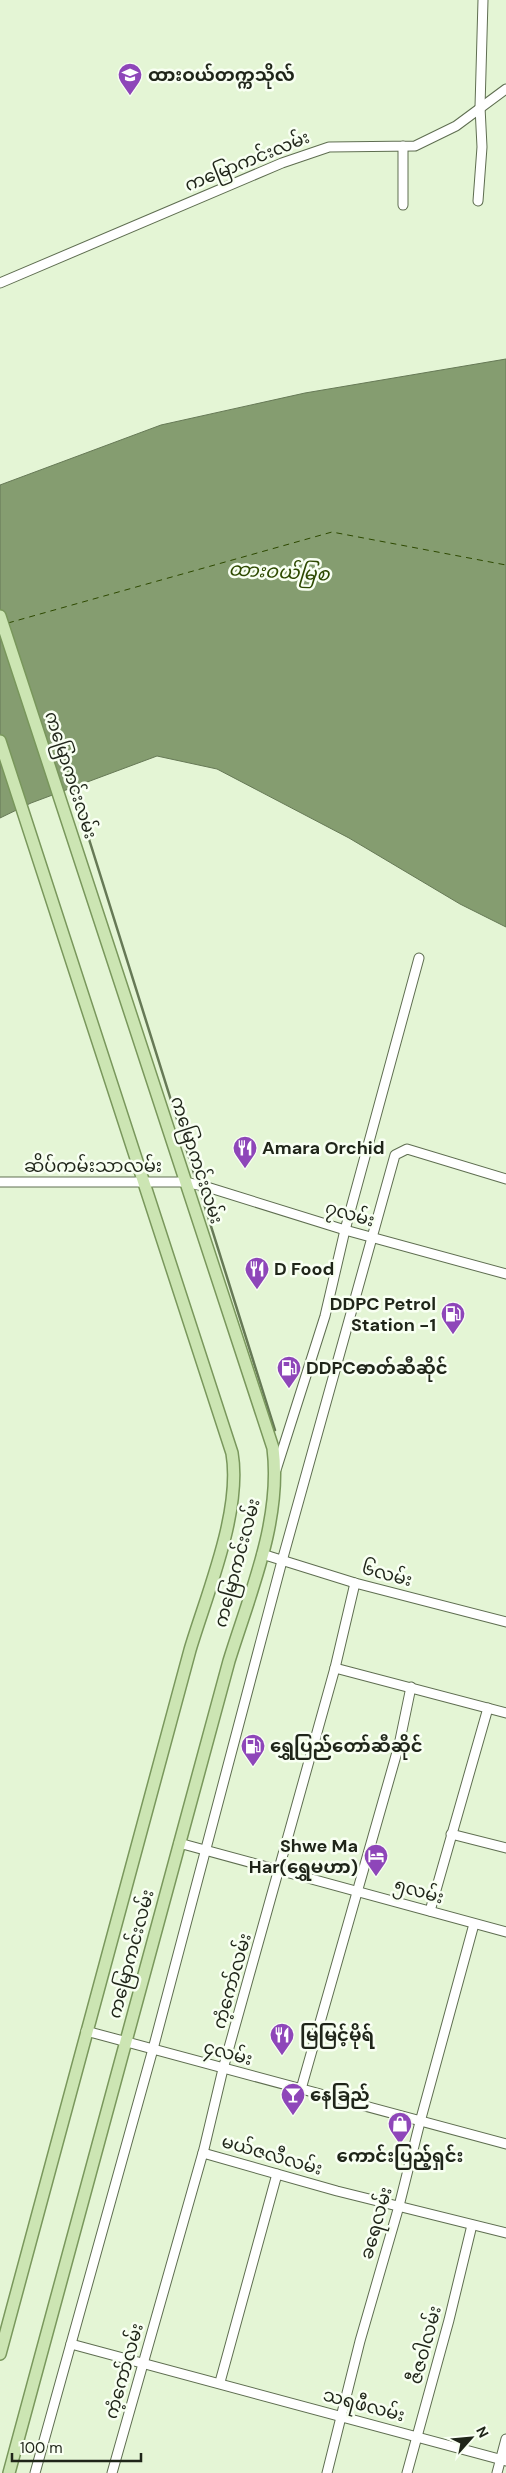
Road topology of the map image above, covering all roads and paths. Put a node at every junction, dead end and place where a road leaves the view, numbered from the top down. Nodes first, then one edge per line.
1 (484, 0) edge
2 (506, 89) edge
3 (480, 107) junction
4 (403, 146) junction
5 (478, 201) dead end
6 (403, 205) dead end
7 (0, 284) edge
8 (0, 616) edge
9 (0, 741) edge
10 (419, 958) dead end
11 (506, 1179) edge
12 (0, 1182) edge
13 (185, 1182) junction
14 (143, 1183) junction
15 (345, 1230) junction
16 (372, 1238) junction
17 (506, 1274) edge
18 (276, 1470) junction
19 (262, 1554) junction
20 (282, 1561) junction
21 (355, 1583) junction
22 (506, 1622) edge
23 (335, 1668) junction
24 (411, 1687) junction
25 (488, 1708) junction
26 (506, 1713) edge
27 (451, 1834) junction
28 (179, 1843) junction
29 (506, 1848) edge
30 (206, 1850) junction
31 (279, 1871) junction
32 (357, 1890) junction
33 (430, 1911) junction
34 (474, 1924) junction
35 (506, 1932) edge
36 (86, 2031) junction
37 (125, 2042) junction
38 (153, 2049) junction
39 (223, 2069) junction
40 (301, 2089) junction
41 (420, 2122) junction
42 (506, 2144) edge
43 (203, 2153) junction
44 (277, 2174) junction
45 (399, 2206) junction
46 (472, 2226) junction
47 (506, 2233) edge
48 (71, 2344) junction
49 (0, 2354) edge
50 (143, 2365) junction
51 (220, 2382) junction
52 (342, 2415) junction
53 (417, 2437) junction
54 (506, 2439) edge
55 (503, 2460) edge
56 (9, 2473) edge
57 (35, 2473) edge
58 (112, 2473) edge
59 (327, 2473) edge
60 (407, 2473) edge
61 (497, 2473) edge

1 - 3 street
2 - 3 street, ကမြောကင်းလမ်း
3 - 4 street, ကမြောကင်းလမ်း
3 - 5 street
4 - 6 street
4 - 7 street, ကမြောကင်းလမ်း
8 - 13 main road, ကမြောကင်းလမ်း
9 - 14 main road, ကမြောကင်းလမ်း
10 - 15 street
11 - 16 street
12 - 14 street, ဆိပ်ကမ်းသာလမ်း
13 - 14 street, ဆိပ်ကမ်းသာလမ်း
13 - 15 street, ၇လမ်း
13 - 18 main road, ကမြောကင်းလမ်း
14 - 36 main road, ကမြောကင်းလမ်း
15 - 16 street, ၇လမ်း
15 - 18 street
16 - 17 street, ၇လမ်း
16 - 20 street
18 - 19 main road, ကမြောကင်းလမ်း
19 - 20 street, ၆လမ်း
19 - 28 main road, ကမြောကင်းလမ်း
20 - 21 street, ၆လမ်း
20 - 30 street
21 - 22 street, ၆လမ်း
21 - 23 street, ကံ့ကော်လမ်း
23 - 24 street
23 - 31 street, ကံ့ကော်လမ်း
24 - 25 street
24 - 32 street
25 - 26 street
25 - 27 street
27 - 29 street
27 - 33 street
28 - 30 street, ၅လမ်း
28 - 37 main road, ကမြောကင်းလမ်း
30 - 31 street, ၅လမ်း
30 - 38 street
31 - 32 street, ၅လမ်း
31 - 39 street, ကံ့ကော်လမ်း
32 - 33 street, ၅လမ်း
32 - 40 street
33 - 34 street, ၅လမ်း
34 - 35 street, ၅လမ်း
34 - 41 street, ခရေလမ်း
36 - 37 street, ၄လမ်း
36 - 49 main road, ကမြောကင်းလမ်း
37 - 38 street, ၄လမ်း
37 - 56 main road, ကမြောကင်းလမ်း
38 - 39 street, ၄လမ်း
38 - 48 street
39 - 40 street, ၄လမ်း
39 - 43 street, ကံ့ကော်လမ်း
40 - 41 street, ၄လမ်း
41 - 42 street, ၄လမ်း
41 - 45 street, ခရေလမ်း
43 - 44 street, မယ်ဇလီလမ်း
43 - 50 street, ကံ့ကော်လမ်း
44 - 45 street, မယ်ဇလီလမ်း
44 - 51 street
45 - 46 street, မယ်ဇလီလမ်း
45 - 52 street, ခရေလမ်း
46 - 47 street, မယ်ဇလီလမ်း
46 - 53 street, ဇီဇဝါလမ်း
48 - 50 street, သရဖီလမ်း
48 - 57 street
50 - 51 street, သရဖီလမ်း
50 - 58 street, ကံ့ကော်လမ်း
51 - 52 street, သရဖီလမ်း
52 - 53 street, သရဖီလမ်း
52 - 59 street, ခရေလမ်း
53 - 55 street, သရဖီလမ်း
53 - 60 street, ဇီဇဝါလမ်း
54 - 55 street
55 - 61 street

